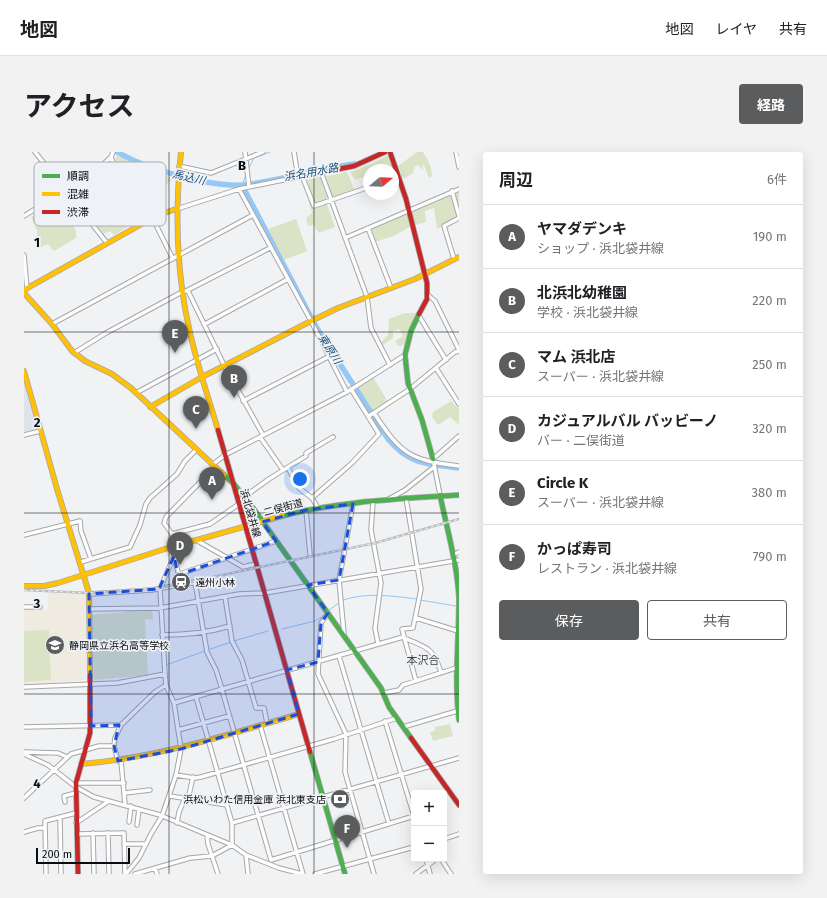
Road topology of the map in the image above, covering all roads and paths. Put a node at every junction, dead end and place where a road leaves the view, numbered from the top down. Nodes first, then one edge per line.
1 (35, 152) edge
2 (113, 152) edge
3 (181, 152) edge
4 (245, 152) edge
5 (263, 152) edge
6 (294, 152) edge
7 (385, 152) edge
8 (390, 152) edge
9 (456, 152) edge
10 (111, 158) junction
11 (246, 160) junction
12 (43, 162) edge
13 (106, 162) edge
14 (113, 162) edge
15 (394, 164) edge
16 (179, 167) junction
17 (459, 167) edge
18 (321, 172) junction
19 (298, 175) junction
20 (399, 176) edge
21 (248, 184) junction
22 (239, 189) junction
23 (363, 189) edge
24 (459, 189) edge
25 (452, 191) junction
26 (332, 200) junction
27 (176, 209) junction
28 (34, 210) edge
29 (409, 210) junction
30 (166, 213) edge
31 (253, 215) junction
32 (24, 216) edge
33 (459, 217) edge
34 (94, 226) edge
35 (140, 226) edge
36 (157, 226) edge
37 (368, 228) junction
38 (345, 238) junction
39 (107, 243) junction
40 (270, 248) junction
41 (24, 255) edge
42 (175, 258) junction
43 (457, 259) edge
44 (425, 274) junction
45 (288, 279) junction
46 (391, 288) junction
47 (25, 291) edge
48 (188, 291) junction
49 (182, 292) junction
50 (428, 295) junction
51 (367, 297) junction
52 (419, 316) junction
53 (313, 320) junction
54 (52, 324) junction
55 (205, 324) junction
56 (216, 349) junction
57 (459, 351) edge
58 (74, 353) junction
59 (405, 355) junction
60 (328, 356) junction
61 (197, 359) junction
62 (446, 360) junction
63 (224, 365) junction
64 (390, 365) junction
65 (436, 368) junction
66 (24, 371) edge
67 (202, 377) junction
68 (351, 389) junction
69 (410, 389) junction
70 (346, 392) junction
71 (136, 393) junction
72 (244, 401) junction
73 (459, 404) edge
74 (150, 407) junction
75 (374, 412) junction
76 (369, 416) junction
77 (40, 431) junction
78 (24, 435) edge
79 (262, 436) junction
80 (459, 436) edge
81 (333, 437) dead end
82 (196, 450) junction
83 (225, 455) junction
84 (434, 464) junction
85 (214, 466) junction
86 (459, 466) edge
87 (288, 468) junction
88 (283, 470) junction
89 (234, 484) junction
90 (440, 495) junction
91 (459, 495) edge
92 (244, 497) junction
93 (312, 498) junction
94 (406, 498) junction
95 (388, 500) junction
96 (373, 502) junction
97 (239, 504) junction
98 (353, 504) junction
99 (318, 508) junction
100 (306, 510) junction
101 (262, 522) junction
102 (69, 525) junction
103 (245, 526) junction
104 (172, 534) junction
105 (24, 535) edge
106 (196, 540) junction
107 (276, 541) junction
108 (174, 546) junction
109 (252, 549) junction
110 (459, 552) edge
111 (310, 554) dead end
112 (453, 555) junction
113 (174, 556) junction
114 (226, 558) junction
115 (91, 559) junction
116 (456, 561) edge
117 (81, 562) junction
118 (256, 564) junction
119 (418, 567) junction
120 (84, 573) junction
121 (380, 573) junction
122 (339, 580) junction
123 (24, 586) edge
124 (308, 586) junction
125 (160, 589) junction
126 (265, 593) junction
127 (89, 594) junction
128 (225, 596) junction
129 (198, 601) junction
130 (40, 607) dead end
131 (24, 608) edge
132 (160, 608) junction
133 (89, 609) junction
134 (459, 610) edge
135 (328, 613) junction
136 (416, 618) junction
137 (230, 626) junction
138 (458, 631) junction
139 (204, 633) junction
140 (162, 635) junction
141 (344, 635) junction
142 (404, 638) junction
143 (378, 644) junction
144 (355, 652) junction
145 (339, 656) junction
146 (318, 662) junction
147 (458, 667) edge
148 (287, 670) junction
149 (441, 672) junction
150 (165, 674) junction
151 (416, 681) junction
152 (248, 682) junction
153 (91, 685) junction
154 (166, 685) junction
155 (24, 686) edge
156 (222, 690) junction
157 (384, 693) junction
158 (196, 697) junction
159 (174, 703) junction
160 (457, 711) junction
161 (299, 714) junction
162 (229, 716) junction
163 (396, 718) junction
164 (459, 720) edge
165 (385, 721) junction
166 (204, 723) junction
167 (267, 723) junction
168 (120, 725) junction
169 (260, 725) junction
170 (91, 726) junction
171 (24, 727) edge
172 (403, 727) junction
173 (178, 730) junction
174 (361, 730) junction
175 (234, 733) junction
176 (346, 734) junction
177 (208, 741) junction
178 (114, 746) junction
179 (308, 746) junction
180 (181, 748) junction
181 (85, 750) junction
182 (24, 753) edge
183 (67, 757) junction
184 (269, 757) junction
185 (459, 758) edge
186 (120, 761) junction
187 (81, 764) junction
188 (243, 764) junction
189 (431, 767) junction
190 (53, 770) junction
191 (217, 772) junction
192 (176, 775) junction
193 (402, 775) junction
194 (193, 777) junction
195 (376, 782) junction
196 (124, 783) junction
197 (76, 788) junction
198 (150, 790) dead end
199 (350, 790) junction
200 (125, 793) junction
201 (170, 796) junction
202 (323, 797) junction
203 (24, 798) edge
204 (187, 798) junction
205 (109, 801) junction
206 (65, 802) dead end
207 (126, 804) junction
208 (227, 805) junction
209 (459, 805) edge
210 (131, 806) junction
211 (411, 806) edge
212 (283, 808) junction
213 (139, 809) junction
214 (76, 813) junction
215 (258, 815) junction
216 (162, 816) junction
217 (411, 817) edge
218 (60, 818) junction
219 (129, 822) dead end
220 (76, 823) junction
221 (177, 823) junction
222 (232, 823) junction
223 (389, 824) junction
224 (137, 825) dead end
225 (45, 828) junction
226 (362, 831) junction
227 (24, 832) edge
228 (108, 833) junction
229 (77, 834) junction
230 (93, 834) junction
231 (459, 834) edge
232 (207, 835) junction
233 (447, 838) edge
234 (336, 839) junction
235 (124, 844) junction
236 (145, 844) junction
237 (232, 845) junction
238 (411, 848) edge
239 (297, 850) junction
240 (246, 855) junction
241 (212, 856) junction
242 (370, 859) junction
243 (271, 860) junction
244 (426, 862) edge
245 (432, 862) edge
246 (443, 862) edge
247 (270, 865) junction
248 (427, 865) junction
249 (343, 866) junction
250 (155, 868) junction
251 (291, 873) edge
252 (46, 874) edge
253 (61, 874) edge
254 (78, 874) edge
255 (94, 874) edge
256 (110, 874) edge
257 (126, 874) edge
258 (136, 874) edge
259 (157, 874) edge
260 (218, 874) edge
261 (248, 874) edge
262 (303, 874) edge
263 (315, 874) edge
264 (345, 874) edge
265 (374, 874) edge
266 (416, 874) edge
267 (430, 874) edge
268 (451, 874) edge

1 - 12 street
2 - 10 street
3 - 16 street, 浜北袋井線
4 - 11 street
5 - 11 street
6 - 19 street
7 - 18 street
8 - 15 street
9 - 17 street
10 - 13 street
10 - 14 street
11 - 16 street
11 - 21 street
16 - 27 street, 浜北袋井線
18 - 19 street
18 - 26 street
19 - 21 street
19 - 26 street
20 - 29 street
21 - 22 street
22 - 27 street
22 - 31 street
23 - 26 street
24 - 25 street
25 - 29 street
25 - 33 street
26 - 38 street
27 - 30 street
27 - 42 street, 浜北袋井線
28 - 32 street
29 - 37 street
29 - 44 street
31 - 40 street
31 - 42 street
33 - 43 street
34 - 39 street
35 - 39 street
36 - 42 street
37 - 38 street
37 - 46 street
38 - 51 street
39 - 47 street
40 - 45 street
40 - 48 street
41 - 47 street
42 - 49 street, 浜北袋井線
42 - 54 street
43 - 44 street
44 - 46 street
44 - 50 street
45 - 53 street
45 - 55 street
46 - 51 street
47 - 54 street
48 - 49 street
48 - 55 street
49 - 58 street
49 - 61 street, 浜北袋井線
50 - 52 street
50 - 57 street
51 - 53 street
51 - 64 street
52 - 59 street
52 - 62 street
53 - 60 street
53 - 63 street
54 - 58 street
55 - 56 street
56 - 61 street
56 - 63 street
57 - 62 street
58 - 71 street
59 - 64 street
59 - 69 street
60 - 70 street
60 - 72 street
61 - 67 street, 浜北袋井線
61 - 71 street
62 - 65 street
63 - 67 street
63 - 72 street
64 - 68 street
65 - 69 street
65 - 73 street
66 - 77 street
67 - 74 street
67 - 83 street, 浜北袋井線
68 - 70 street
68 - 76 street
69 - 75 street
69 - 84 street
70 - 79 street
71 - 74 street
72 - 79 street
74 - 82 street
75 - 76 street
75 - 84 street
76 - 93 street
77 - 78 street
77 - 102 street
79 - 83 street
79 - 88 street
80 - 84 street
81 - 87 street
82 - 85 street
82 - 115 street
83 - 85 street
83 - 89 street, 浜北袋井線
84 - 86 street
84 - 90 street
84 - 95 street
85 - 89 street
85 - 104 street
87 - 88 street
87 - 93 street
88 - 92 street
89 - 92 street
89 - 97 street, 浜北袋井線
90 - 91 street, 二俣街道
90 - 94 street, 二俣街道
90 - 112 street
92 - 101 street
93 - 99 street
94 - 95 street, 二俣街道
94 - 119 street
95 - 96 street, 二俣街道
96 - 98 street, 二俣街道
96 - 121 street
97 - 103 street, 浜北袋井線
97 - 104 street
98 - 99 street, 二俣街道
98 - 122 street
99 - 100 street, 二俣街道
100 - 101 street, 二俣街道
100 - 111 street
101 - 103 street, 二俣街道
101 - 107 street
102 - 105 street
102 - 115 street
102 - 117 street
103 - 106 street, 二俣街道
103 - 109 street, 浜北袋井線
104 - 108 street
106 - 108 street, 二俣街道
106 - 114 street
107 - 109 street
107 - 124 street
108 - 113 street
108 - 120 street, 二俣街道
109 - 114 street
109 - 118 street, 浜北袋井線
110 - 112 street
112 - 116 street
113 - 114 street
113 - 125 street
114 - 118 street
115 - 117 street
116 - 119 street
116 - 134 street
117 - 120 street
118 - 126 street, 浜北袋井線
119 - 121 street
119 - 136 street
120 - 123 street, 二俣街道
120 - 127 street
121 - 122 street
121 - 143 street
122 - 124 street
122 - 141 street
124 - 126 street
124 - 135 street
125 - 127 street
125 - 129 street
125 - 132 street
126 - 128 street
126 - 148 street, 浜北袋井線
127 - 133 street
128 - 129 street
128 - 137 street
129 - 132 street
129 - 139 street
130 - 131 street
132 - 133 street
132 - 140 street
133 - 153 street
134 - 138 street
135 - 141 street
135 - 146 street
136 - 138 street
136 - 142 street
137 - 139 street
137 - 152 street
138 - 147 street
139 - 140 street
139 - 156 street
140 - 150 street
141 - 144 street
142 - 143 street
142 - 149 street
142 - 151 street
143 - 144 street
144 - 145 street
144 - 157 street
145 - 146 street
145 - 174 street
146 - 148 street
146 - 176 street
147 - 149 street
147 - 160 street
148 - 152 street
148 - 161 street, 浜北袋井線
149 - 151 street
150 - 153 street
150 - 154 street
151 - 157 street
152 - 156 street
152 - 167 street
153 - 155 street
153 - 170 street
154 - 159 street
154 - 168 street
156 - 158 street
156 - 162 street
157 - 163 street
158 - 159 street
158 - 166 street
159 - 173 street
160 - 164 street
160 - 172 street
161 - 167 street
161 - 179 street, 浜北袋井線
162 - 166 street
162 - 175 street
163 - 165 street
163 - 172 street
165 - 174 street
165 - 193 street
166 - 173 street
166 - 177 street
167 - 169 street
168 - 170 street
168 - 178 street
169 - 175 street
169 - 184 street
170 - 171 street
170 - 181 street
172 - 189 street
173 - 180 street
174 - 176 street
174 - 195 street
175 - 177 street
175 - 188 street
176 - 179 street
176 - 199 street
177 - 180 street
177 - 191 street
178 - 181 street
178 - 186 street
179 - 184 street
179 - 202 street, 浜北袋井線
180 - 186 street
180 - 192 street
181 - 183 street
181 - 187 street
182 - 183 street
182 - 190 street
183 - 190 street
184 - 188 street
184 - 212 street
185 - 189 street
186 - 187 street
186 - 196 street
187 - 197 street
188 - 191 street
188 - 215 street
189 - 193 street
189 - 209 street
190 - 197 street
190 - 203 street
191 - 194 street
191 - 208 street
192 - 194 street
192 - 201 street
193 - 195 street
193 - 211 street
194 - 204 street
195 - 199 street
195 - 223 street
196 - 197 street
196 - 200 street
197 - 205 street
197 - 206 street
197 - 214 street
198 - 200 street
199 - 202 street
199 - 226 street
200 - 207 street
201 - 204 street
201 - 216 street
202 - 212 street
202 - 234 street, 浜北袋井線
204 - 208 street
204 - 221 street
205 - 207 street
205 - 220 street
207 - 210 street
208 - 222 street
210 - 213 street
210 - 219 street
212 - 215 street
212 - 239 street
213 - 216 street
213 - 224 street
214 - 218 street
214 - 220 street
215 - 222 street
215 - 243 street
216 - 221 street
216 - 236 street
217 - 223 street
218 - 225 street
218 - 253 street
220 - 229 street
221 - 232 street
222 - 237 street
223 - 226 street
225 - 227 street
225 - 252 street
226 - 234 street
226 - 242 street
228 - 230 street
228 - 235 street
228 - 256 street
229 - 230 street
229 - 254 street
230 - 255 street
231 - 233 street
232 - 237 street
232 - 241 street
234 - 239 street
234 - 249 street, 浜北袋井線
235 - 236 street
235 - 257 street
236 - 257 street
237 - 240 street
237 - 241 street
238 - 242 street
239 - 243 street
239 - 262 street
240 - 247 street
240 - 261 street
241 - 250 street
241 - 260 street
242 - 249 street
242 - 265 street
243 - 247 street
244 - 248 street
245 - 248 street
246 - 268 street
247 - 251 street
248 - 266 street
248 - 267 street
249 - 263 street
249 - 264 street, 浜北袋井線
250 - 258 street
250 - 259 street
251 - 262 street

